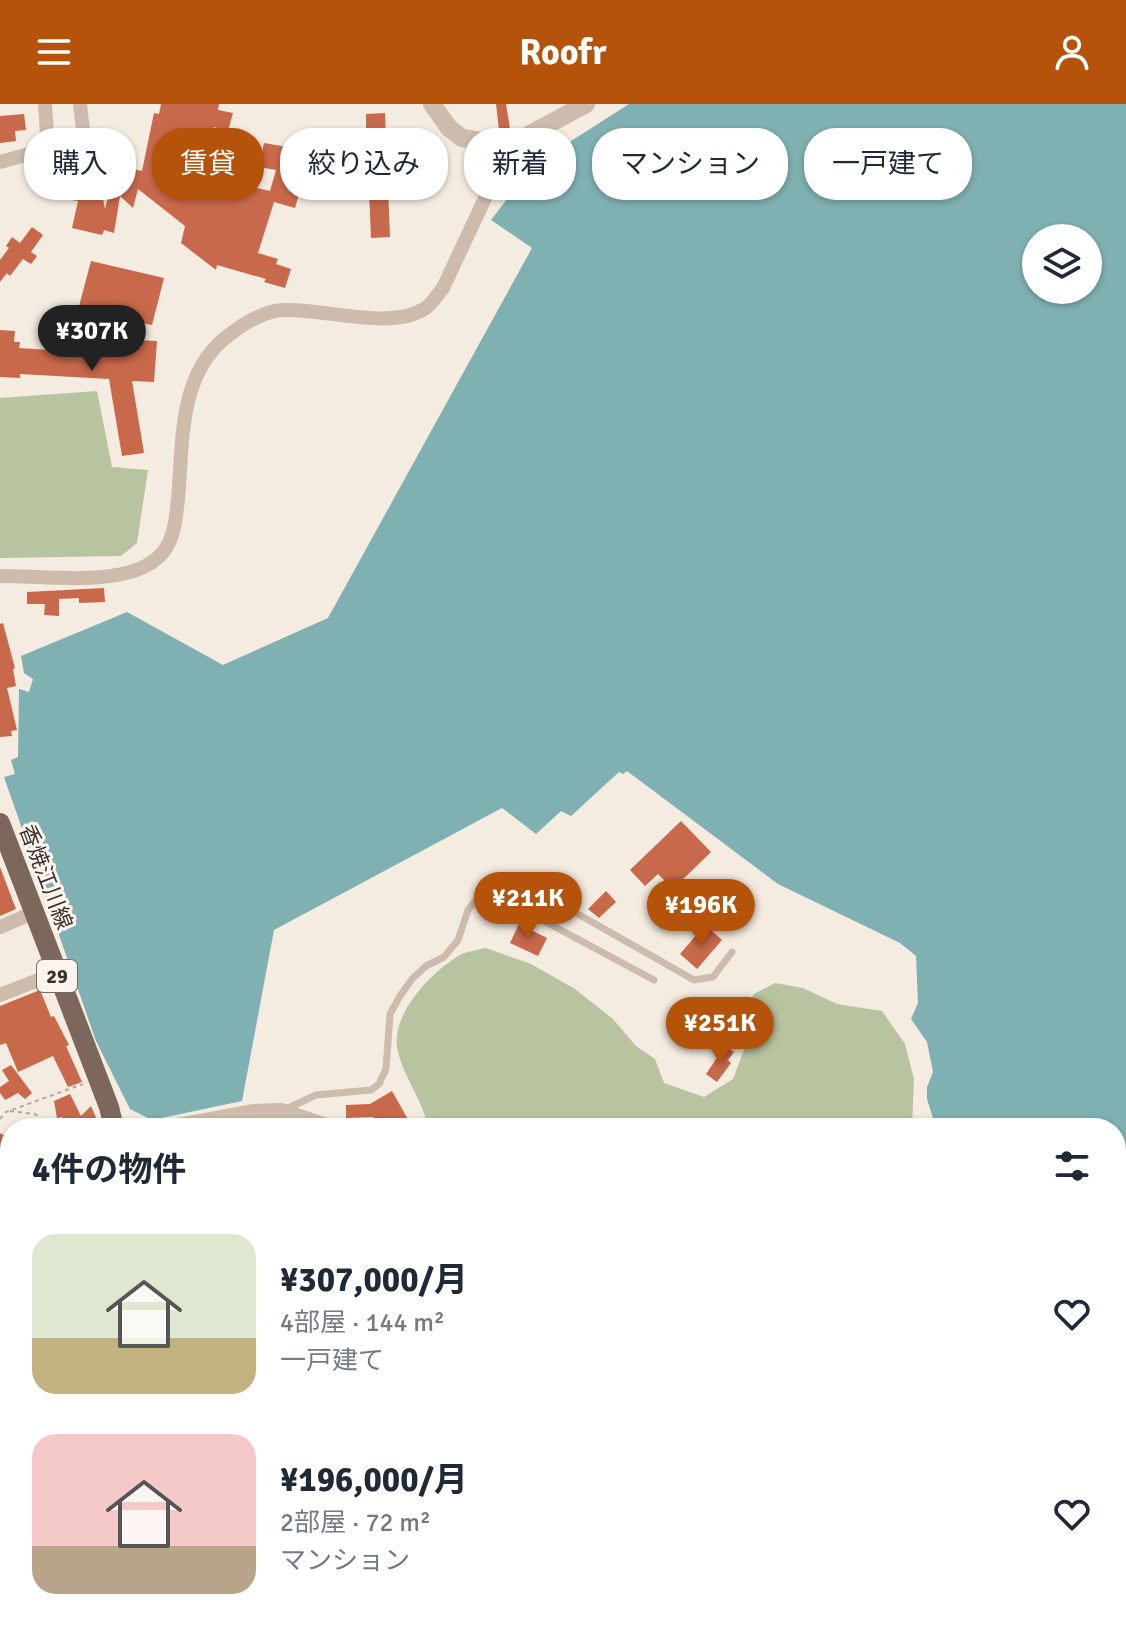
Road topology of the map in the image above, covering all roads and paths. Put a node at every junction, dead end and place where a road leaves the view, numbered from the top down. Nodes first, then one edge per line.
1 (45, 104) edge
2 (80, 104) edge
3 (432, 104) edge
4 (586, 104) edge
5 (47, 128) edge
6 (83, 128) edge
7 (542, 128) edge
8 (464, 138) edge
9 (24, 156) edge
10 (0, 162) edge
11 (484, 200) edge
12 (0, 576) edge
13 (0, 823) edge
14 (5, 851) edge
15 (478, 896) junction
16 (35, 912) junction
17 (0, 927) edge
18 (732, 952) dead end
19 (56, 973) junction
20 (654, 980) dead end
21 (0, 995) edge
22 (98, 1079) junction
23 (9, 1111) junction
24 (1, 1118) edge
25 (40, 1118) edge
26 (112, 1118) edge
27 (268, 1118) edge

1 - 5 street
2 - 6 street
3 - 8 street
4 - 7 street
9 - 10 street
11 - 12 street
13 - 14 main road, 香焼江川線 / 29
14 - 16 main road, 香焼江川線 / 29
15 - 18 lane
15 - 20 lane
15 - 27 lane
16 - 17 street
16 - 19 main road, 香焼江川線 / 29
19 - 21 street
19 - 22 main road, 香焼江川線 / 29
22 - 23 path
22 - 26 main road, 香焼江川線 / 29
23 - 24 path
23 - 25 path

